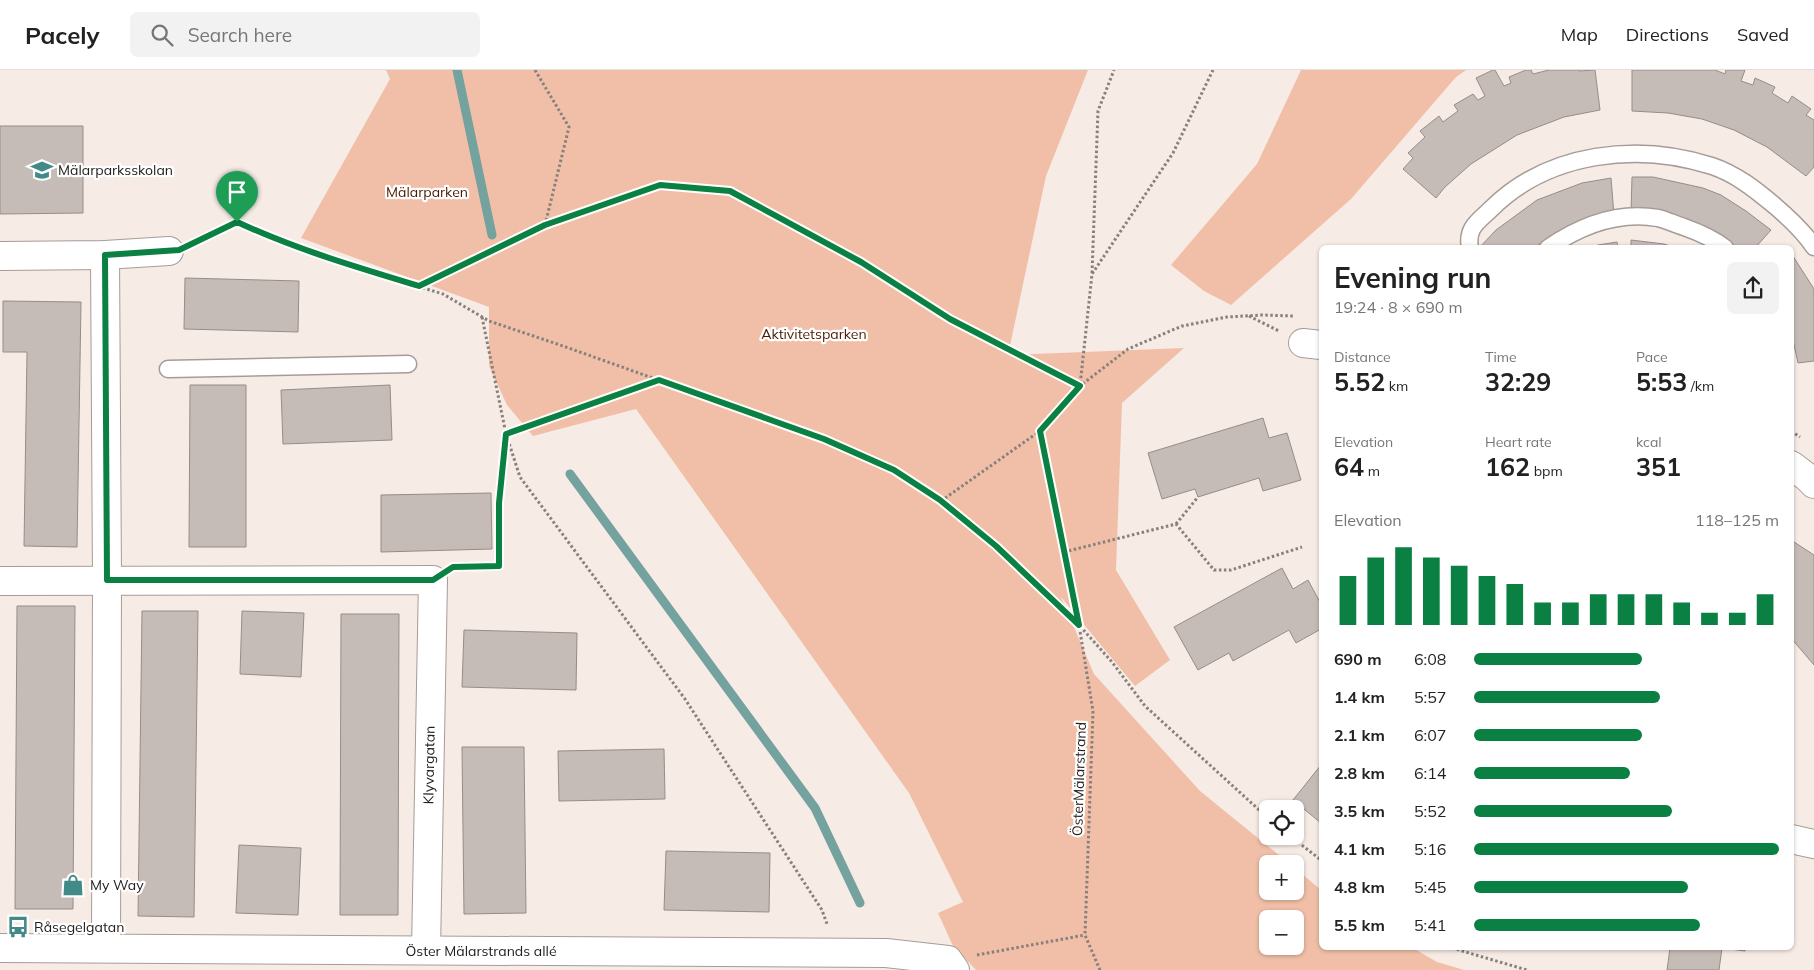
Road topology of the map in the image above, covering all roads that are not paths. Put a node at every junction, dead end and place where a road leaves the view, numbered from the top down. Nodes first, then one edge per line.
1 (1470, 245) edge
2 (1552, 245) edge
3 (1722, 245) edge
4 (1814, 247) edge
5 (168, 251) road end
6 (105, 255) junction
7 (0, 256) edge
8 (408, 364) dead end
9 (168, 369) dead end
10 (107, 580) junction
11 (0, 581) edge
12 (1794, 840) edge
13 (1814, 844) edge
14 (0, 948) edge
15 (106, 948) junction
16 (426, 950) junction
17 (952, 965) edge

1 - 4 lane
2 - 3 lane
5 - 6 street
6 - 7 street
6 - 10 street
8 - 9 lane
10 - 11 street
10 - 15 street
10 - 16 street, Klyvargatan
12 - 13 street
14 - 15 street, Öster Mälarstrands allé
15 - 16 street, Öster Mälarstrands allé
16 - 17 street, Öster Mälarstrands allé

